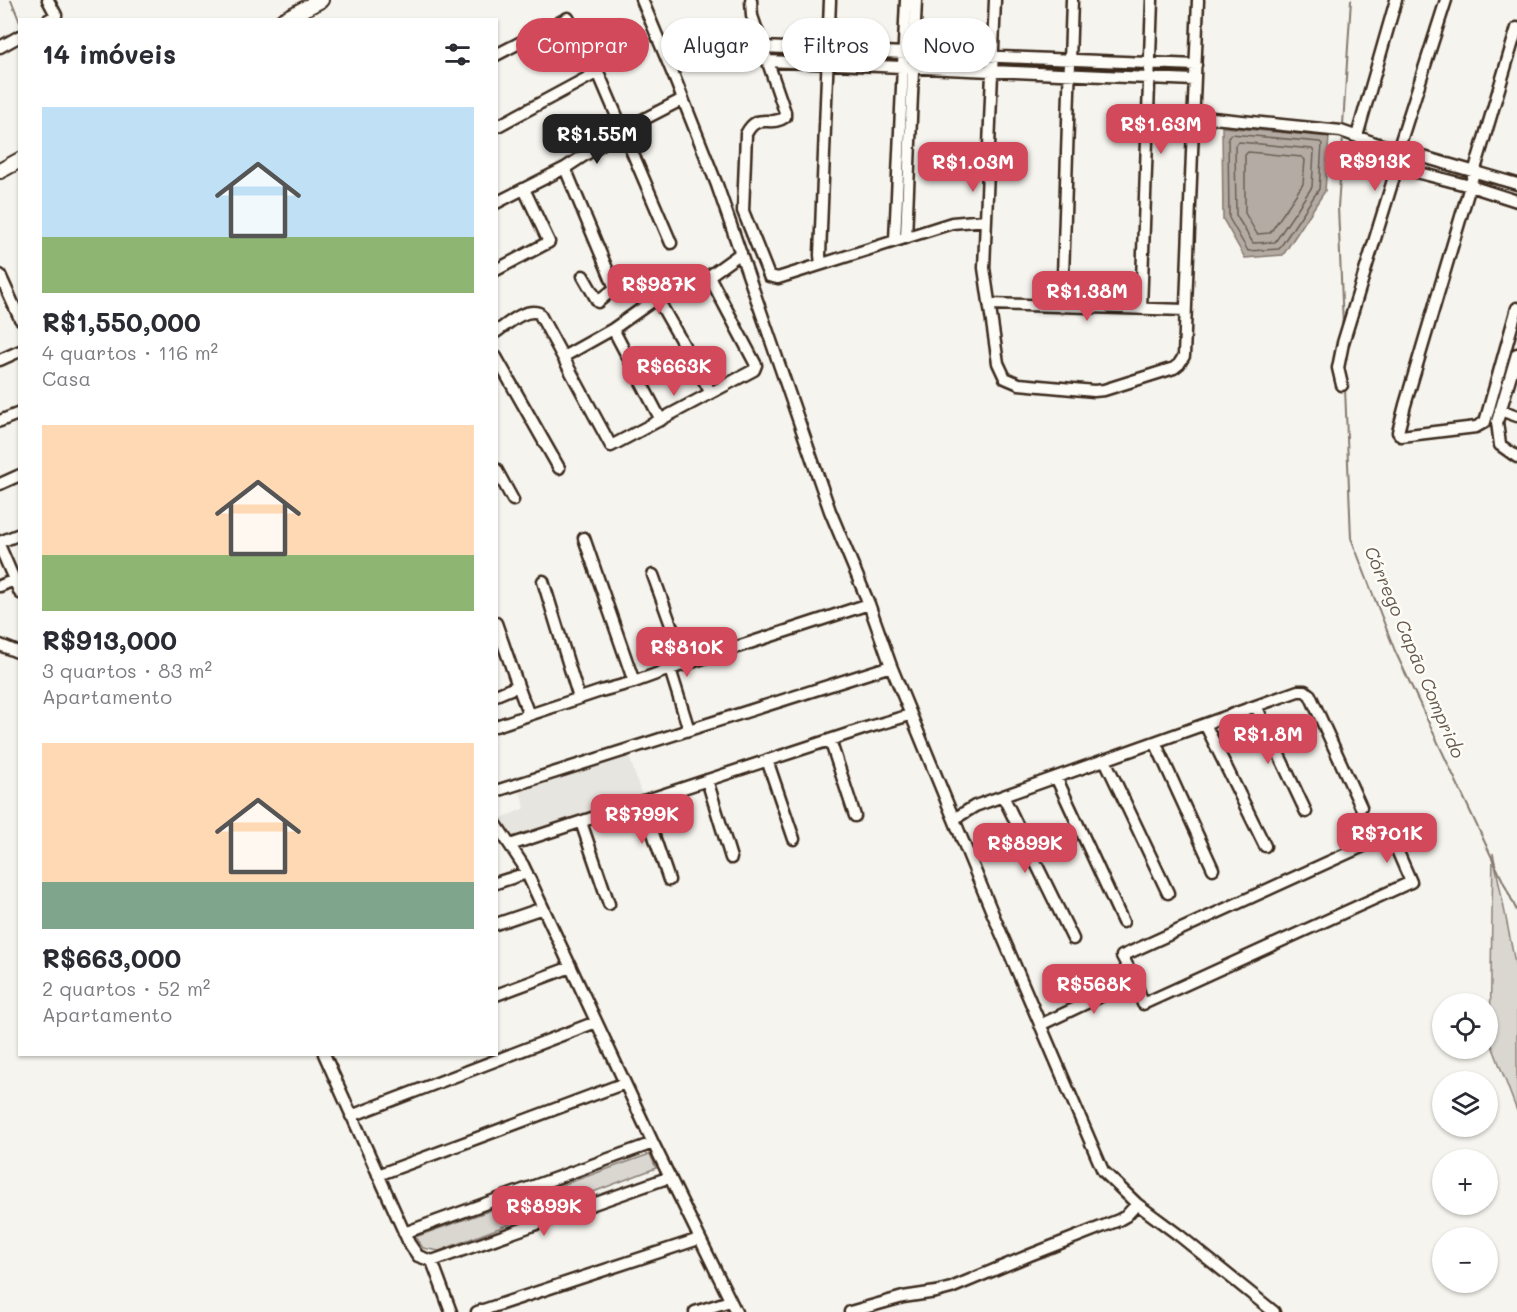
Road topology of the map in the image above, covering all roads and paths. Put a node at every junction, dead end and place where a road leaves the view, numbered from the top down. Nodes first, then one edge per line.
1 (48, 0) edge
2 (321, 0) edge
3 (642, 0) edge
4 (751, 0) edge
5 (830, 0) edge
6 (906, 0) edge
7 (916, 0) edge
8 (994, 0) edge
9 (1072, 0) edge
10 (1152, 0) edge
11 (1198, 0) edge
12 (1396, 0) edge
13 (1446, 0) edge
14 (304, 15) edge
15 (51, 18) edge
16 (753, 18) edge
17 (829, 18) edge
18 (907, 18) edge
19 (914, 18) edge
20 (993, 18) edge
21 (1517, 28) edge
22 (18, 37) edge
23 (516, 45) edge
24 (0, 47) edge
25 (498, 55) edge
26 (996, 56) edge
27 (1070, 59) junction
28 (1150, 63) junction
29 (1196, 65) junction
30 (770, 70) edge
31 (996, 70) edge
32 (598, 72) joint
33 (827, 72) edge
34 (908, 72) edge
35 (992, 72) edge
36 (1069, 74) junction
37 (1149, 78) junction
38 (1194, 80) junction
39 (683, 99) junction
40 (1193, 116) junction
41 (498, 126) edge
42 (623, 130) junction
43 (1357, 136) junction
44 (1398, 150) junction
45 (18, 161) edge
46 (1397, 167) junction
47 (565, 168) junction
48 (0, 171) edge
49 (1475, 172) junction
50 (1517, 184) edge
51 (1470, 186) junction
52 (524, 189) junction
53 (1517, 201) edge
54 (498, 202) edge
55 (986, 220) junction
56 (900, 238) junction
57 (672, 243) dead end
58 (741, 253) junction
59 (821, 264) junction
60 (498, 269) edge
61 (0, 275) edge
62 (584, 276) dead end
63 (709, 276) junction
64 (657, 298) junction
65 (5, 301) edge
66 (989, 304) junction
67 (1062, 307) junction
68 (1517, 308) edge
69 (1141, 309) junction
70 (1185, 310) junction
71 (18, 317) edge
72 (613, 329) junction
73 (498, 331) edge
74 (18, 352) edge
75 (1517, 354) edge
76 (563, 357) junction
77 (0, 360) edge
78 (498, 361) edge
79 (1342, 385) dead end
80 (711, 393) junction
81 (1500, 410) junction
82 (18, 414) edge
83 (1517, 416) edge
84 (661, 420) junction
85 (0, 421) edge
86 (1517, 457) edge
87 (559, 468) dead end
88 (498, 473) edge
89 (18, 476) edge
90 (0, 484) edge
91 (513, 500) dead end
92 (18, 535) edge
93 (584, 538) dead end
94 (0, 542) edge
95 (0, 547) edge
96 (652, 574) dead end
97 (14, 580) junction
98 (543, 581) dead end
99 (0, 586) edge
100 (18, 589) edge
101 (869, 604) junction
102 (498, 629) edge
103 (0, 645) edge
104 (18, 652) edge
105 (685, 664) junction
106 (891, 666) junction
107 (670, 669) junction
108 (634, 682) junction
109 (518, 686) junction
110 (498, 694) edge
111 (579, 698) junction
112 (1256, 706) junction
113 (529, 715) junction
114 (910, 715) junction
115 (1205, 724) junction
116 (498, 725) edge
117 (689, 730) junction
118 (830, 740) junction
119 (1155, 742) junction
120 (767, 760) junction
121 (1105, 760) junction
122 (1056, 777) junction
123 (707, 780) junction
124 (498, 789) edge
125 (1003, 796) junction
126 (642, 801) junction
127 (1361, 807) dead end
128 (1306, 812) dead end
129 (855, 816) dead end
130 (954, 819) junction
131 (581, 822) junction
132 (498, 827) edge
133 (794, 839) dead end
134 (510, 845) junction
135 (1265, 846) dead end
136 (731, 858) dead end
137 (1213, 869) dead end
138 (527, 873) junction
139 (669, 880) dead end
140 (498, 882) edge
141 (1168, 893) dead end
142 (609, 904) dead end
143 (543, 908) junction
144 (1123, 922) dead end
145 (498, 923) edge
146 (1073, 939) dead end
147 (571, 967) junction
148 (1135, 980) junction
149 (498, 994) edge
150 (596, 1022) junction
151 (1040, 1025) junction
152 (329, 1056) edge
153 (625, 1083) junction
154 (351, 1116) junction
155 (653, 1143) junction
156 (378, 1175) junction
157 (670, 1177) junction
158 (1137, 1204) junction
159 (404, 1233) junction
160 (699, 1239) junction
161 (432, 1261) junction
162 (730, 1301) junction
163 (451, 1312) edge
164 (477, 1312) edge
165 (695, 1312) edge
166 (736, 1312) edge
167 (850, 1312) edge
168 (1274, 1312) edge

1 - 15 street
2 - 14 main road
3 - 39 street
4 - 16 street
5 - 17 street
6 - 18 street
7 - 19 street
8 - 20 street
9 - 27 street
10 - 28 street
11 - 29 street
12 - 43 street
13 - 44 street
21 - 49 street
22 - 24 street
23 - 25 street
26 - 27 street
27 - 28 street
27 - 36 street
28 - 29 street
28 - 37 street
29 - 38 street
30 - 59 street
31 - 36 street
32 - 41 street
32 - 42 street
33 - 59 street
34 - 56 street
35 - 55 street
36 - 37 street
36 - 67 street
37 - 38 street
37 - 69 street
38 - 40 street
39 - 42 street
39 - 58 street
40 - 43 street
40 - 70 street
42 - 47 street
42 - 57 street
43 - 44 street
44 - 46 street
44 - 49 street
45 - 48 main road
46 - 51 street
46 - 79 street
47 - 52 street
47 - 62 street
49 - 50 street
49 - 51 street
51 - 53 street
51 - 68 street
52 - 54 street
52 - 60 street
55 - 56 street
55 - 66 street
56 - 59 street
58 - 63 street
58 - 101 street
61 - 65 street
63 - 64 street
63 - 80 street
64 - 72 street
64 - 80 street
65 - 71 street
66 - 67 street
66 - 70 street
67 - 69 street
69 - 70 street
72 - 76 street
72 - 84 street
73 - 76 street
74 - 77 street
75 - 81 street
76 - 84 street
78 - 87 street
80 - 84 street
81 - 83 street
81 - 86 street
82 - 85 street
88 - 91 street
89 - 90 street
92 - 94 street
93 - 108 street
95 - 97 street
96 - 105 street
97 - 99 street
97 - 100 street
98 - 111 street
101 - 105 street
101 - 106 street
102 - 109 street
103 - 104 street
105 - 107 street
106 - 114 street
106 - 117 street
107 - 108 street
107 - 117 street
108 - 111 street
109 - 110 street
109 - 113 street
111 - 113 street
112 - 115 street
112 - 127 street
112 - 128 street
113 - 116 street
114 - 118 street
114 - 130 street
115 - 119 street
115 - 135 street
117 - 124 street
118 - 120 street
118 - 129 street
119 - 121 street
119 - 137 street
120 - 123 street
120 - 133 street
121 - 122 street
121 - 141 street
122 - 125 street
122 - 144 street
123 - 126 street
123 - 136 street
125 - 130 street
125 - 146 street
126 - 131 street
126 - 139 street
130 - 151 street
131 - 134 street
131 - 142 street
132 - 134 street
134 - 138 street
138 - 140 street
138 - 143 street
143 - 145 street
143 - 147 street
147 - 149 street
147 - 150 street
148 - 148 street
148 - 151 street
150 - 153 street
150 - 154 street
151 - 158 street
152 - 154 street
153 - 155 street
153 - 156 street
154 - 156 street
155 - 157 street
155 - 159 street
156 - 159 street
157 - 160 street
157 - 161 street
158 - 167 street
158 - 168 street
159 - 161 street
160 - 162 street
160 - 164 street
161 - 163 street
162 - 165 street
162 - 166 street

